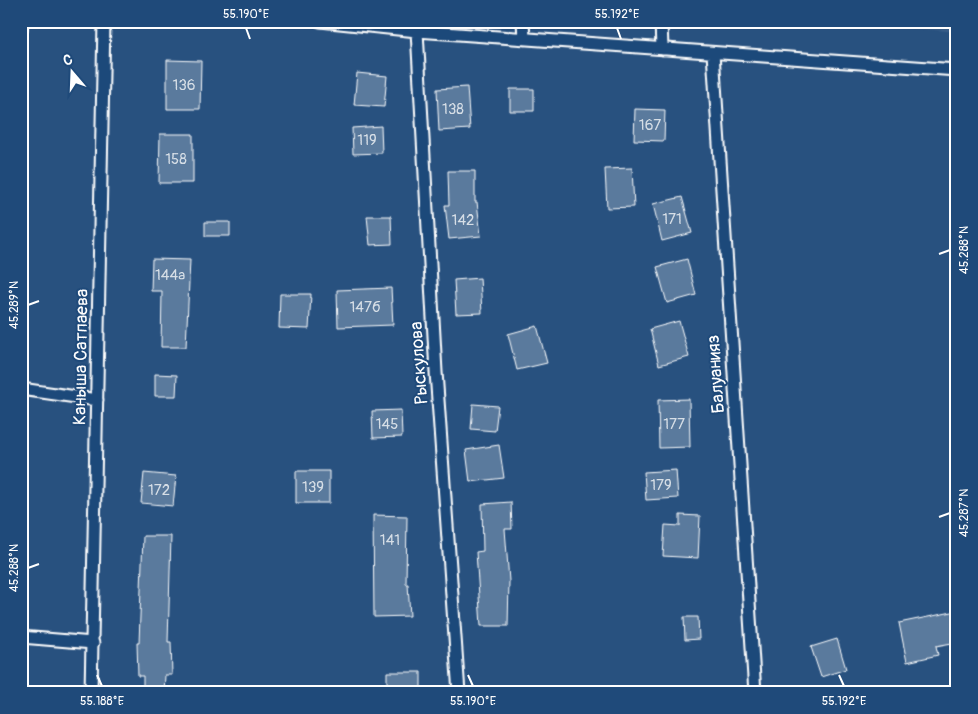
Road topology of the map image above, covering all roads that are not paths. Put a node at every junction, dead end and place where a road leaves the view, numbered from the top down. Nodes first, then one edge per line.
1 (22, 21) edge
2 (104, 21) edge
3 (320, 21) edge
4 (523, 21) edge
5 (662, 21) edge
6 (21, 30) edge
7 (417, 31) junction
8 (524, 39) junction
9 (662, 49) junction
10 (713, 53) junction
11 (957, 70) edge
12 (21, 389) edge
13 (97, 400) junction
14 (21, 637) edge
15 (93, 643) junction
16 (91, 693) edge
17 (459, 693) edge
18 (755, 693) edge

1 - 6 street
2 - 13 street, Каныша Сатпаева
3 - 7 street
4 - 8 street
5 - 9 street
7 - 8 street
7 - 17 street, Рыскулова
8 - 9 street
9 - 10 street
10 - 11 street
10 - 18 street, Балуанияз
12 - 13 street
13 - 15 street, Каныша Сатпаева
14 - 15 street
15 - 16 street, Каныша Сатпаева

